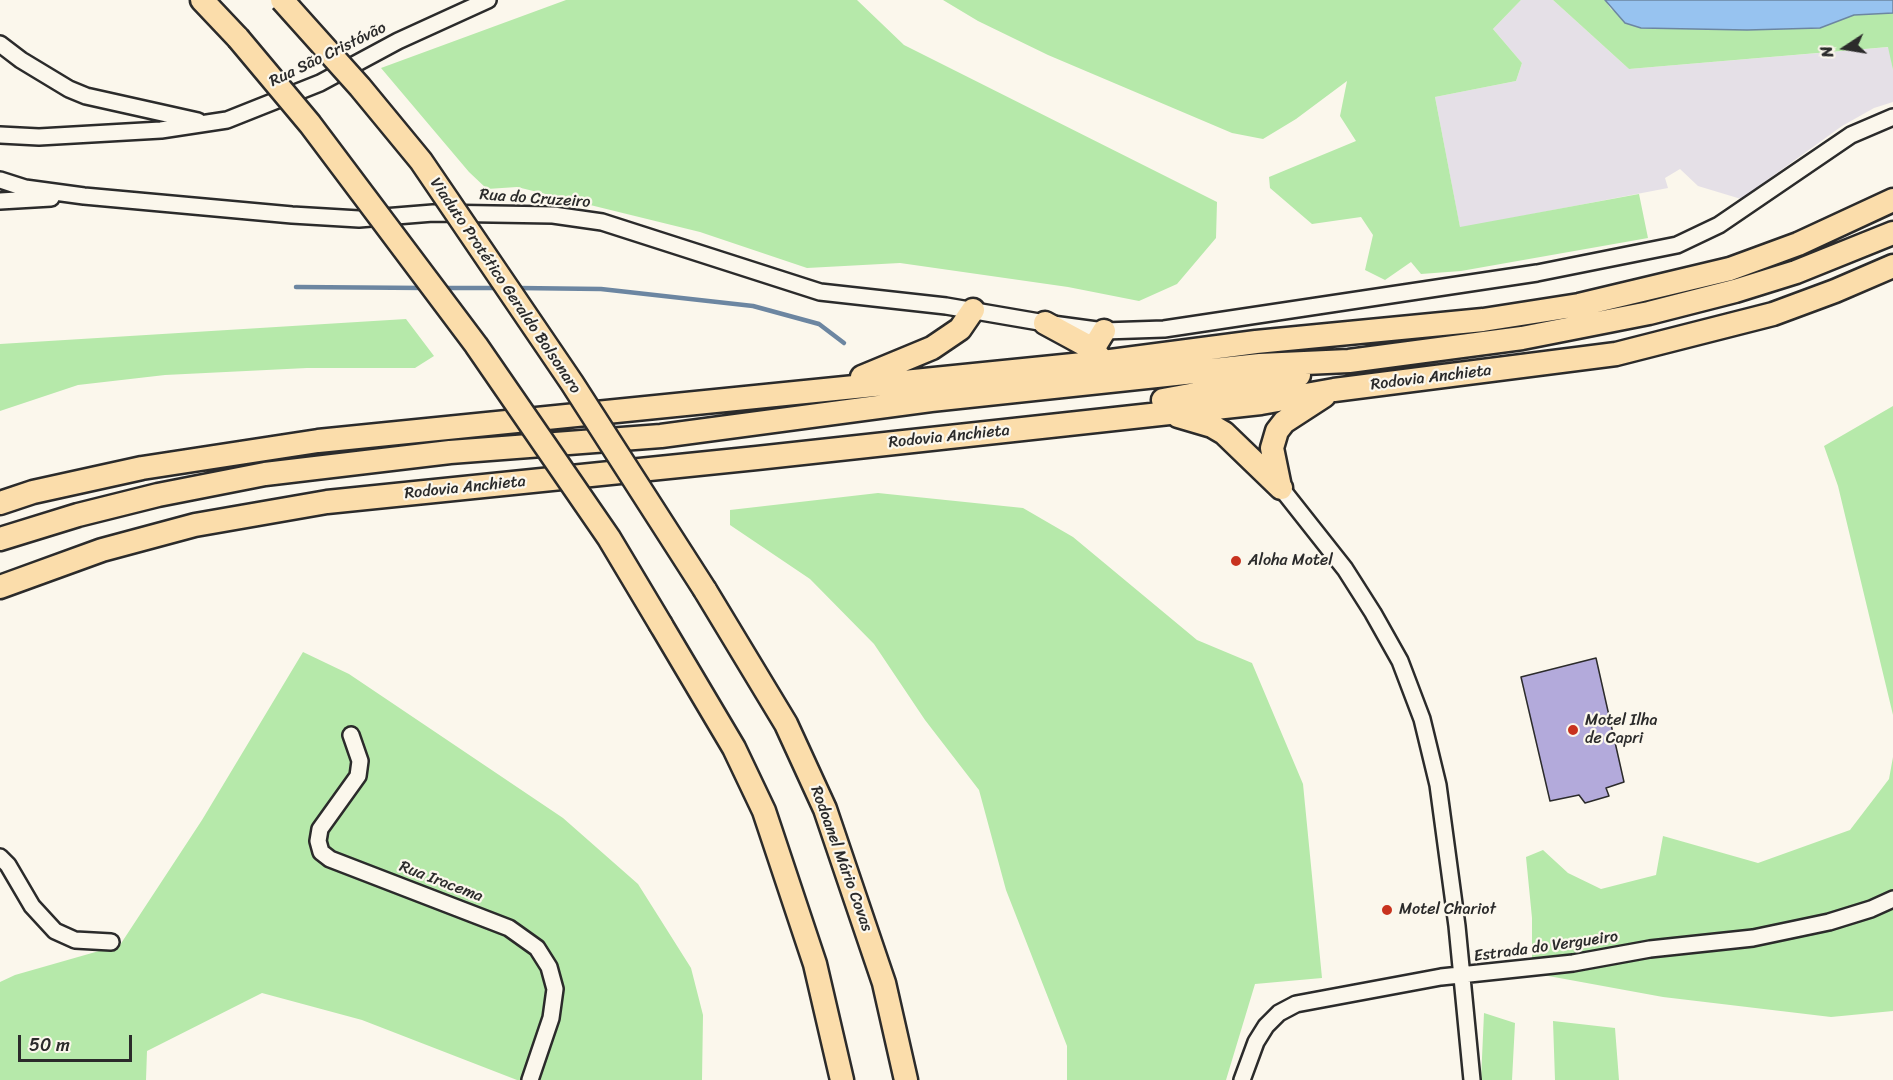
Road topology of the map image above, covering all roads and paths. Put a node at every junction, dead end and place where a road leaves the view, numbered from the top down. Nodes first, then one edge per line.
1 (202, 0) edge
2 (282, 0) edge
3 (488, 0) edge
4 (0, 44) edge
5 (1893, 117) edge
6 (209, 123) junction
7 (0, 135) edge
8 (0, 180) edge
9 (84, 196) junction
10 (1893, 200) edge
11 (0, 201) edge
12 (1893, 232) edge
13 (1893, 266) edge
14 (1893, 284) edge
15 (1835, 291) junction
16 (973, 310) junction
17 (1045, 323) joint
18 (1100, 347) junction
19 (1349, 361) junction
20 (1334, 390) junction
21 (813, 391) junction
22 (1165, 413) junction
23 (1081, 423) junction
24 (1281, 488) junction
25 (0, 503) edge
26 (0, 539) edge
27 (0, 587) edge
28 (705, 590) joint
29 (351, 735) dead end
30 (0, 857) edge
31 (1893, 899) edge
32 (111, 942) dead end
33 (1460, 976) junction
34 (530, 1080) edge
35 (842, 1080) edge
36 (906, 1080) edge
37 (1242, 1080) edge
38 (1472, 1080) edge

1 - 35 highway, bridge
2 - 28 highway, Viaduto Protético Geraldo Bolsonaro, bridge
3 - 6 street, Rua São Cristóvão
4 - 6 street
5 - 18 street
6 - 7 street, Rua São Cristóvão
8 - 9 street, Rua do Cruzeiro
9 - 11 street, Rua do Cruzeiro
9 - 16 street, Rua do Cruzeiro
10 - 18 highway
12 - 19 highway, Rodovia Anchieta
13 - 15 highway, Rodovia Anchieta
14 - 15 highway
15 - 20 highway, Rodovia Anchieta
16 - 17 street, Rua do Cruzeiro
16 - 21 highway
17 - 18 highway
18 - 21 highway
19 - 23 highway
19 - 26 highway, Rodovia Anchieta
20 - 22 highway, Rodovia Anchieta
20 - 24 highway
21 - 25 highway
22 - 23 highway, Rodovia Anchieta
22 - 24 highway
23 - 27 highway, Rodovia Anchieta
24 - 33 street
28 - 36 highway, Rodoanel Mário Covas
29 - 34 street, Rua Iracema
30 - 32 street
31 - 33 street, Estrada do Vergueiro
33 - 37 street, Estrada do Vergueiro
33 - 38 street

